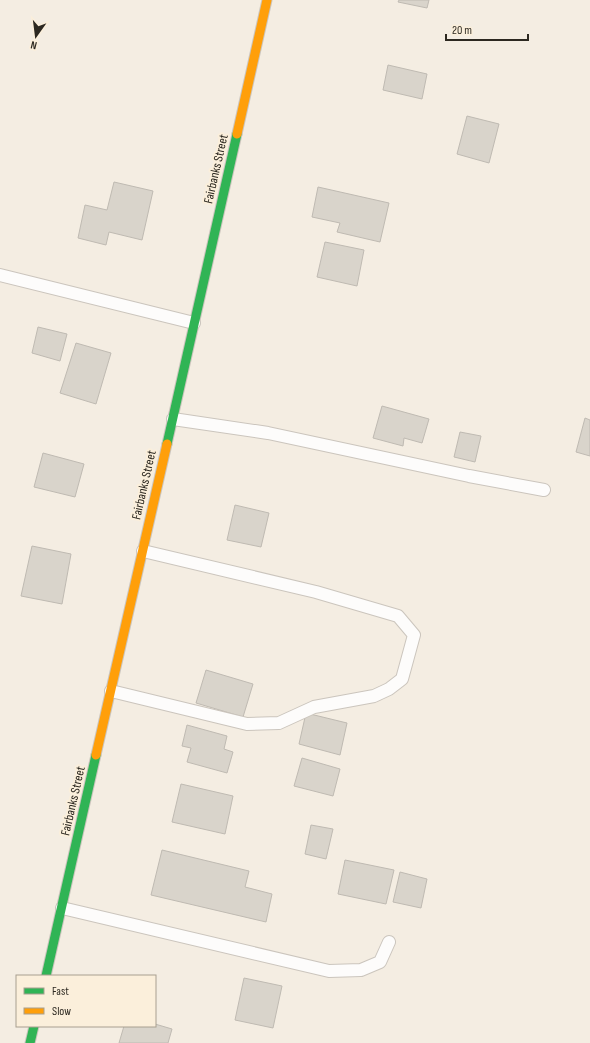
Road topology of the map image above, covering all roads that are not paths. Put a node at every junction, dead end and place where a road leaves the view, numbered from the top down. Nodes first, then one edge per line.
1 (267, 0) edge
2 (0, 275) edge
3 (194, 323) junction
4 (173, 420) junction
5 (544, 490) dead end
6 (143, 551) junction
7 (111, 691) junction
8 (62, 908) junction
9 (389, 942) dead end
10 (46, 975) edge
11 (34, 1027) edge
12 (30, 1043) edge

1 - 3 street, Fairbanks Street
2 - 3 lane
3 - 4 street, Fairbanks Street
4 - 5 lane
4 - 6 street, Fairbanks Street
6 - 7 street, Fairbanks Street
6 - 7 lane
7 - 8 street, Fairbanks Street
8 - 9 lane
8 - 10 street, Fairbanks Street
11 - 12 street

